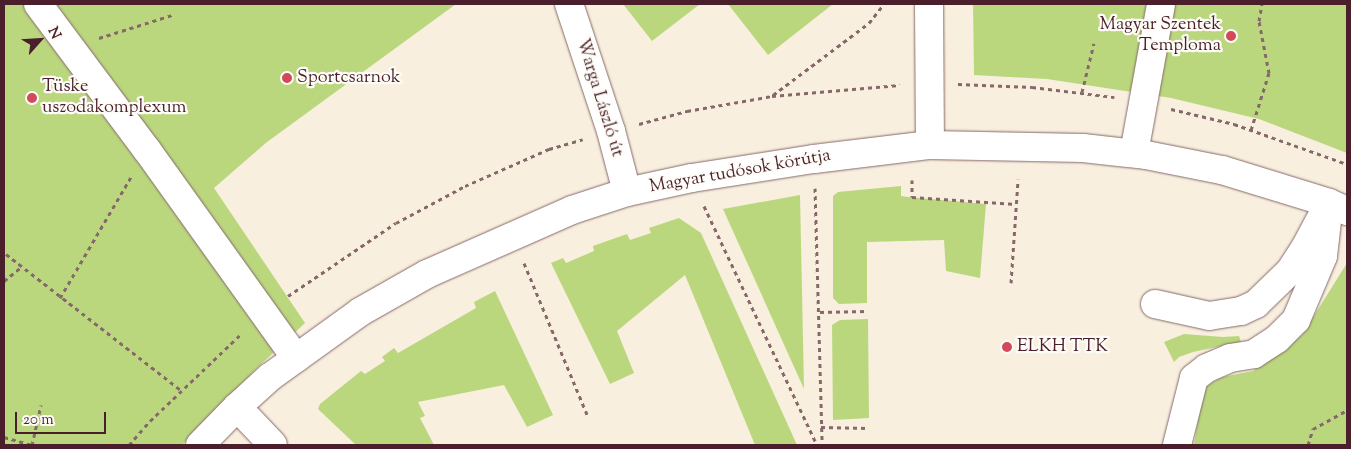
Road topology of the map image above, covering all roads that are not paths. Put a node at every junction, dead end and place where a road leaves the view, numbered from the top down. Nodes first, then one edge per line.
1 (38, 4) edge
2 (569, 4) edge
3 (929, 4) edge
4 (1161, 4) edge
5 (930, 145) junction
6 (1134, 153) junction
7 (627, 192) junction
8 (1338, 207) edge
9 (1156, 304) dead end
10 (296, 358) junction
11 (237, 407) junction
12 (200, 445) edge
13 (273, 445) edge
14 (1177, 445) edge

1 - 10 street
2 - 7 street, Warga László út
3 - 5 street
4 - 6 street
5 - 6 street, Magyar tudósok körútja
5 - 7 street, Magyar tudósok körútja
6 - 8 street, Magyar tudósok körútja
7 - 10 street, Magyar tudósok körútja
8 - 9 street
8 - 14 street
10 - 11 street, Magyar tudósok körútja
11 - 12 street, Magyar tudósok körútja
11 - 13 street

